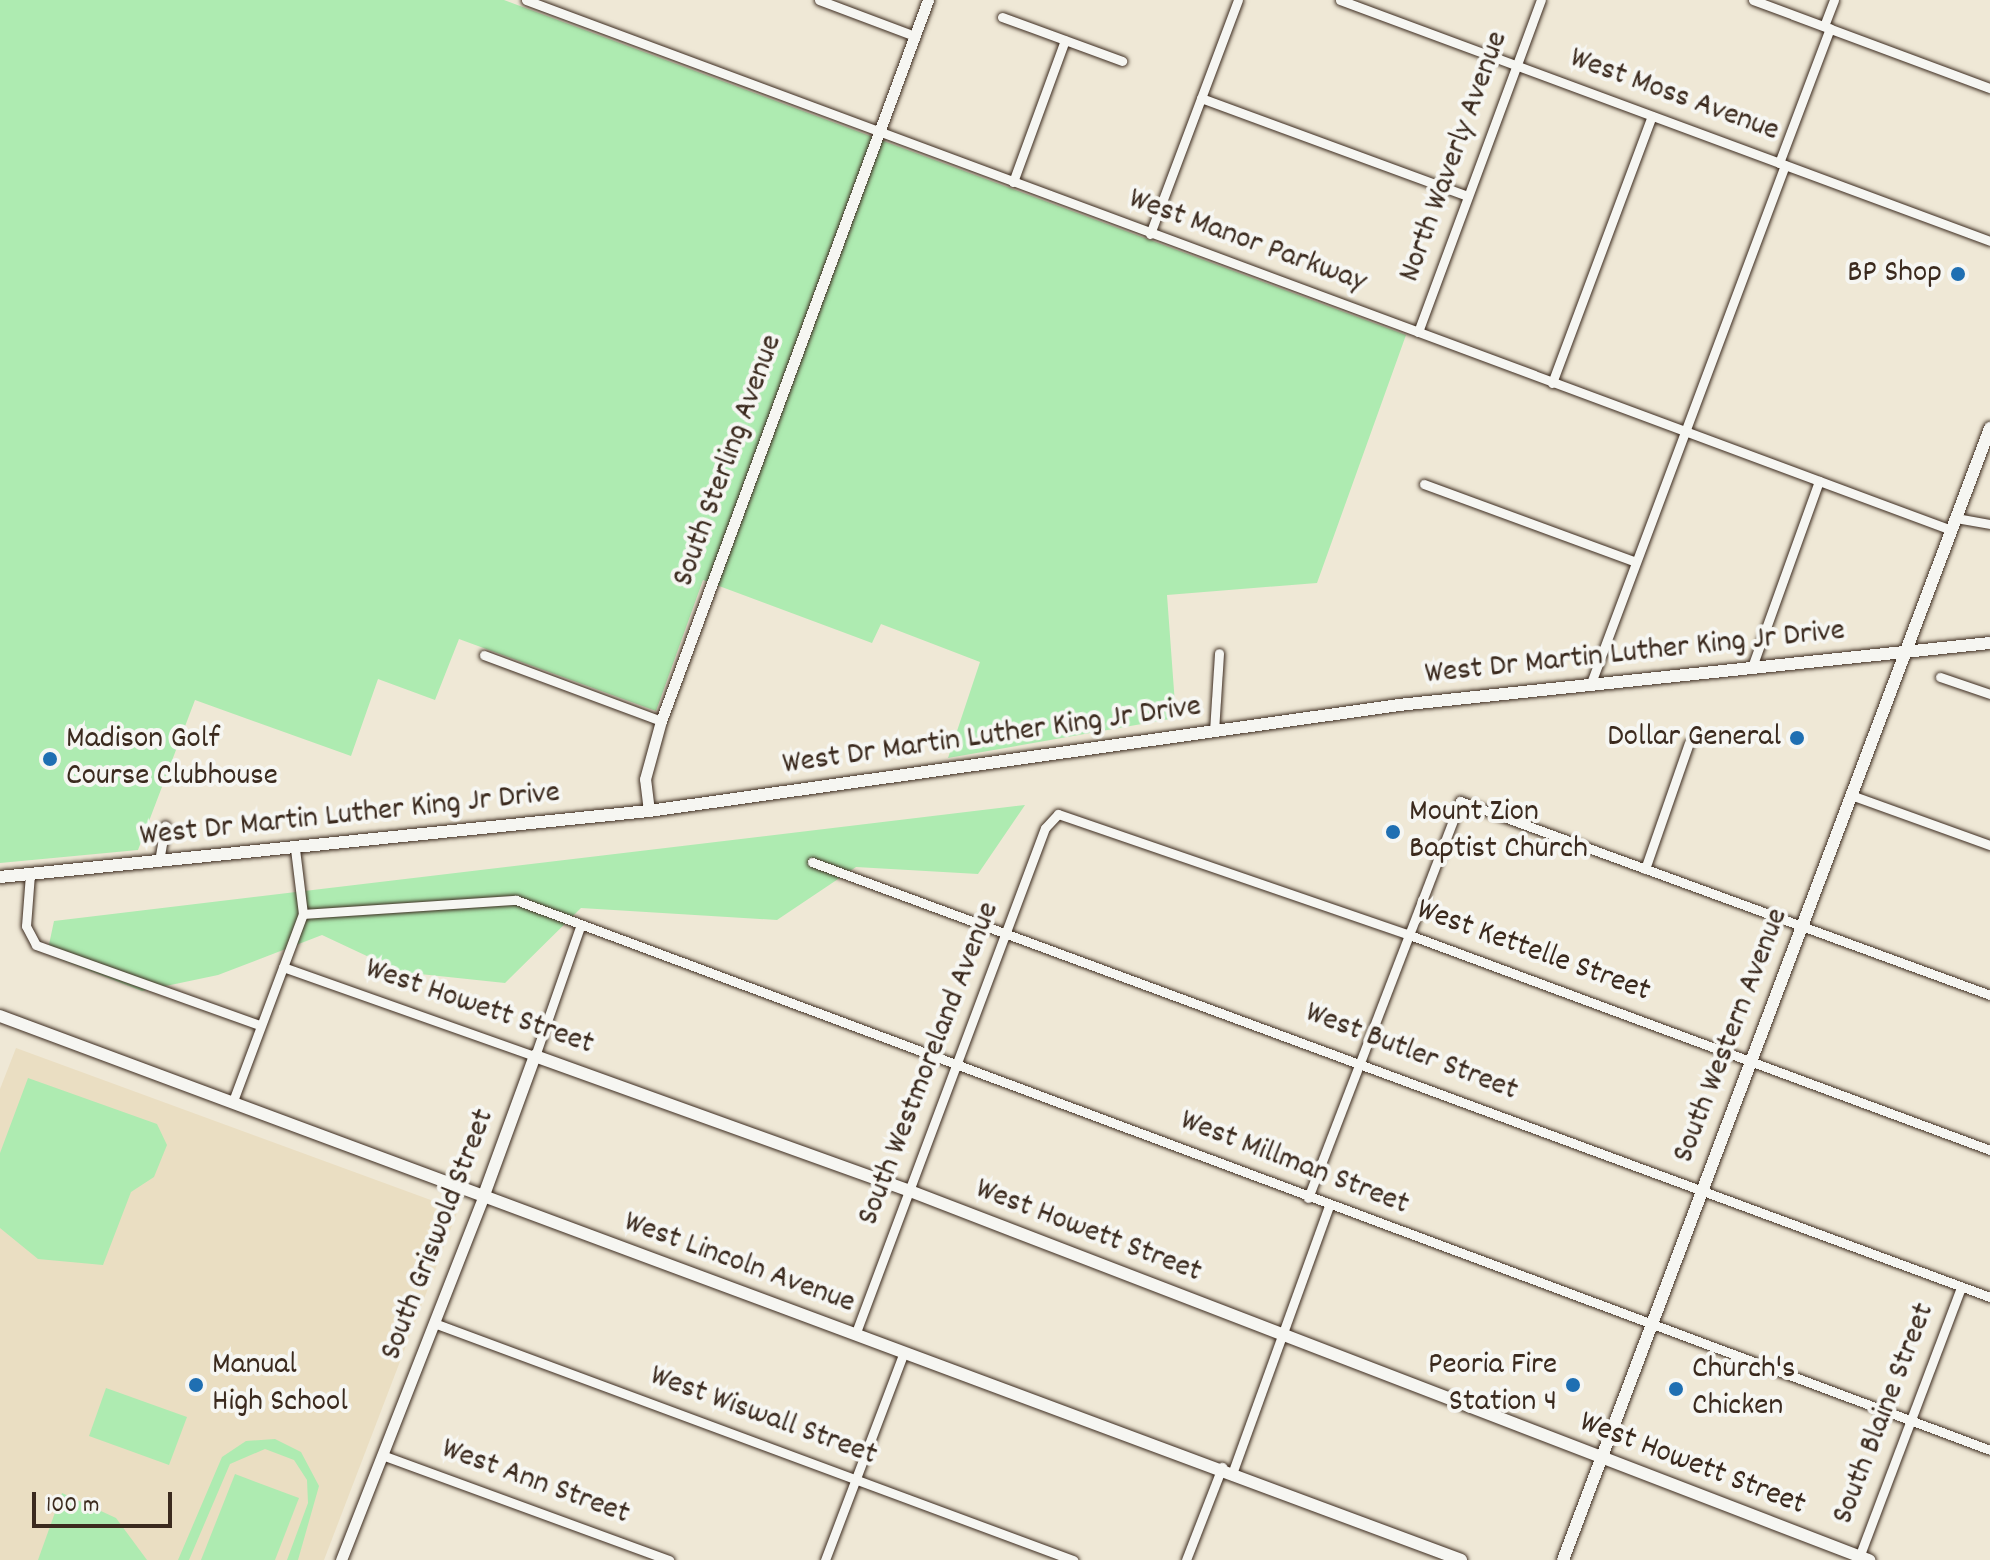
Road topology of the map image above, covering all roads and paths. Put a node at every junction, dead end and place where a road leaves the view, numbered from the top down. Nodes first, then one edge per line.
1 (526, 0) edge
2 (819, 0) edge
3 (928, 0) edge
4 (1238, 0) edge
5 (1340, 0) edge
6 (1541, 0) edge
7 (1753, 0) edge
8 (1834, 0) edge
9 (1002, 17) dead end
10 (1827, 27) junction
11 (915, 36) junction
12 (1065, 40) junction
13 (1122, 61) dead end
14 (1516, 65) junction
15 (1990, 88) edge
16 (1201, 98) junction
17 (1652, 116) junction
18 (878, 133) junction
19 (1782, 164) junction
20 (1013, 182) junction
21 (1468, 196) junction
22 (1150, 234) junction
23 (1990, 241) edge
24 (1418, 332) junction
25 (1552, 383) junction
26 (1990, 428) edge
27 (1682, 431) junction
28 (1819, 481) junction
29 (1424, 484) dead end
30 (1954, 524) junction
31 (1990, 524) edge
32 (1633, 561) junction
33 (1990, 643) edge
34 (1905, 652) junction
35 (1219, 653) dead end
36 (484, 655) dead end
37 (1752, 667) junction
38 (1940, 677) dead end
39 (1591, 683) junction
40 (1990, 694) edge
41 (661, 721) junction
42 (1214, 731) junction
43 (1689, 743) dead end
44 (1851, 795) junction
45 (649, 811) junction
46 (1056, 815) joint
47 (165, 826) dead end
48 (1990, 845) edge
49 (295, 849) junction
50 (159, 861) junction
51 (812, 862) dead end
52 (1645, 869) junction
53 (30, 874) junction
54 (0, 877) edge
55 (303, 914) junction
56 (580, 927) junction
57 (1800, 929) junction
58 (1008, 930) junction
59 (1407, 934) junction
60 (283, 967) junction
61 (1990, 995) edge
62 (0, 1016) edge
63 (260, 1025) junction
64 (535, 1056) junction
65 (1358, 1060) junction
66 (1752, 1061) junction
67 (957, 1063) junction
68 (233, 1101) junction
69 (1990, 1150) edge
70 (910, 1191) junction
71 (1701, 1192) junction
72 (484, 1195) junction
73 (1308, 1198) junction
74 (1329, 1206) junction
75 (1961, 1287) junction
76 (1990, 1297) edge
77 (434, 1323) junction
78 (1650, 1327) junction
79 (1283, 1334) junction
80 (855, 1335) junction
81 (904, 1352) junction
82 (1911, 1421) junction
83 (1990, 1450) edge
84 (382, 1455) junction
85 (1601, 1456) junction
86 (1227, 1469) junction
87 (856, 1479) junction
88 (1862, 1559) edge
89 (341, 1560) edge
90 (669, 1560) edge
91 (825, 1560) edge
92 (1073, 1560) edge
93 (1186, 1560) edge
94 (1461, 1560) edge
95 (1563, 1560) edge

1 - 18 street, West Manor Parkway
2 - 11 street
3 - 11 street, South Sterling Avenue
4 - 16 street
5 - 14 street, West Moss Avenue
6 - 14 street, North Waverly Avenue
7 - 10 street
8 - 10 street
9 - 12 street
10 - 15 street
10 - 19 street
11 - 18 street, South Sterling Avenue
12 - 13 street
12 - 20 street
14 - 17 street, West Moss Avenue
14 - 21 street, North Waverly Avenue
16 - 21 street
16 - 22 street
17 - 19 street, West Moss Avenue
17 - 25 street
18 - 20 street, West Manor Parkway
18 - 41 street, South Sterling Avenue
19 - 23 street, West Moss Avenue
19 - 27 street
20 - 22 street, West Manor Parkway
21 - 24 street, North Waverly Avenue
22 - 24 street, West Manor Parkway
24 - 25 street, West Manor Parkway
25 - 27 street, West Manor Parkway
26 - 30 main road, South Western Avenue
27 - 28 street, West Manor Parkway
27 - 32 street
28 - 30 street, West Manor Parkway
28 - 37 street
29 - 32 street
30 - 31 street, West Manor Parkway
30 - 34 main road, South Western Avenue
32 - 39 street
33 - 34 main road, West Dr Martin Luther King Jr Drive
34 - 37 main road, West Dr Martin Luther King Jr Drive
34 - 44 main road, South Western Avenue
35 - 42 street
36 - 41 street
37 - 39 main road, West Dr Martin Luther King Jr Drive
38 - 40 street
39 - 42 main road, West Dr Martin Luther King Jr Drive
41 - 45 street, South Sterling Avenue
42 - 45 main road, West Dr Martin Luther King Jr Drive
43 - 52 street
44 - 48 street
44 - 57 main road, South Western Avenue
45 - 49 main road, West Dr Martin Luther King Jr Drive
46 - 58 street, South Westmoreland Avenue
46 - 59 street, West Kettelle Street
47 - 50 street
49 - 50 main road, West Dr Martin Luther King Jr Drive
49 - 55 street
50 - 53 main road, West Dr Martin Luther King Jr Drive
51 - 58 street, West Butler Street
52 - 57 street
52 - 59 street
53 - 54 main road, West Dr Martin Luther King Jr Drive
53 - 63 street
55 - 56 street, West Millman Street
55 - 60 street
56 - 64 street, South Griswold Street
56 - 67 street, West Millman Street
57 - 61 street
57 - 66 main road, South Western Avenue
58 - 65 street, West Butler Street
58 - 67 street, South Westmoreland Avenue
59 - 65 street
59 - 66 street, West Kettelle Street
60 - 63 street
60 - 64 street, West Howett Street
62 - 68 main road, West Lincoln Avenue
63 - 68 street
64 - 70 main road, West Howett Street
64 - 72 main road, South Griswold Street
65 - 71 street, West Butler Street
65 - 73 street
66 - 69 street, West Kettelle Street
66 - 71 main road, South Western Avenue
67 - 70 street, South Westmoreland Avenue
67 - 73 street, West Millman Street
68 - 72 main road, West Lincoln Avenue
70 - 79 main road, West Howett Street
70 - 80 street, South Westmoreland Avenue
71 - 75 street, West Butler Street
71 - 78 main road, South Western Avenue
72 - 77 street, South Griswold Street
72 - 80 main road, West Lincoln Avenue
73 - 74 street, West Millman Street
74 - 78 street, West Millman Street
74 - 79 street
75 - 76 street, West Butler Street
75 - 82 street, South Blaine Street
77 - 84 street, South Griswold Street
77 - 87 street, West Wiswall Street
78 - 82 street, West Millman Street
78 - 85 main road, South Western Avenue
79 - 85 main road, West Howett Street
79 - 86 street
80 - 81 main road, West Lincoln Avenue
81 - 86 main road, West Lincoln Avenue
81 - 87 street
82 - 83 street, West Millman Street
82 - 88 street, South Blaine Street
84 - 89 street, South Griswold Street
84 - 90 street, West Ann Street
85 - 88 main road, West Howett Street
85 - 95 main road, South Western Avenue
86 - 93 street
86 - 94 main road, West Lincoln Avenue
87 - 91 street
87 - 92 street, West Wiswall Street

